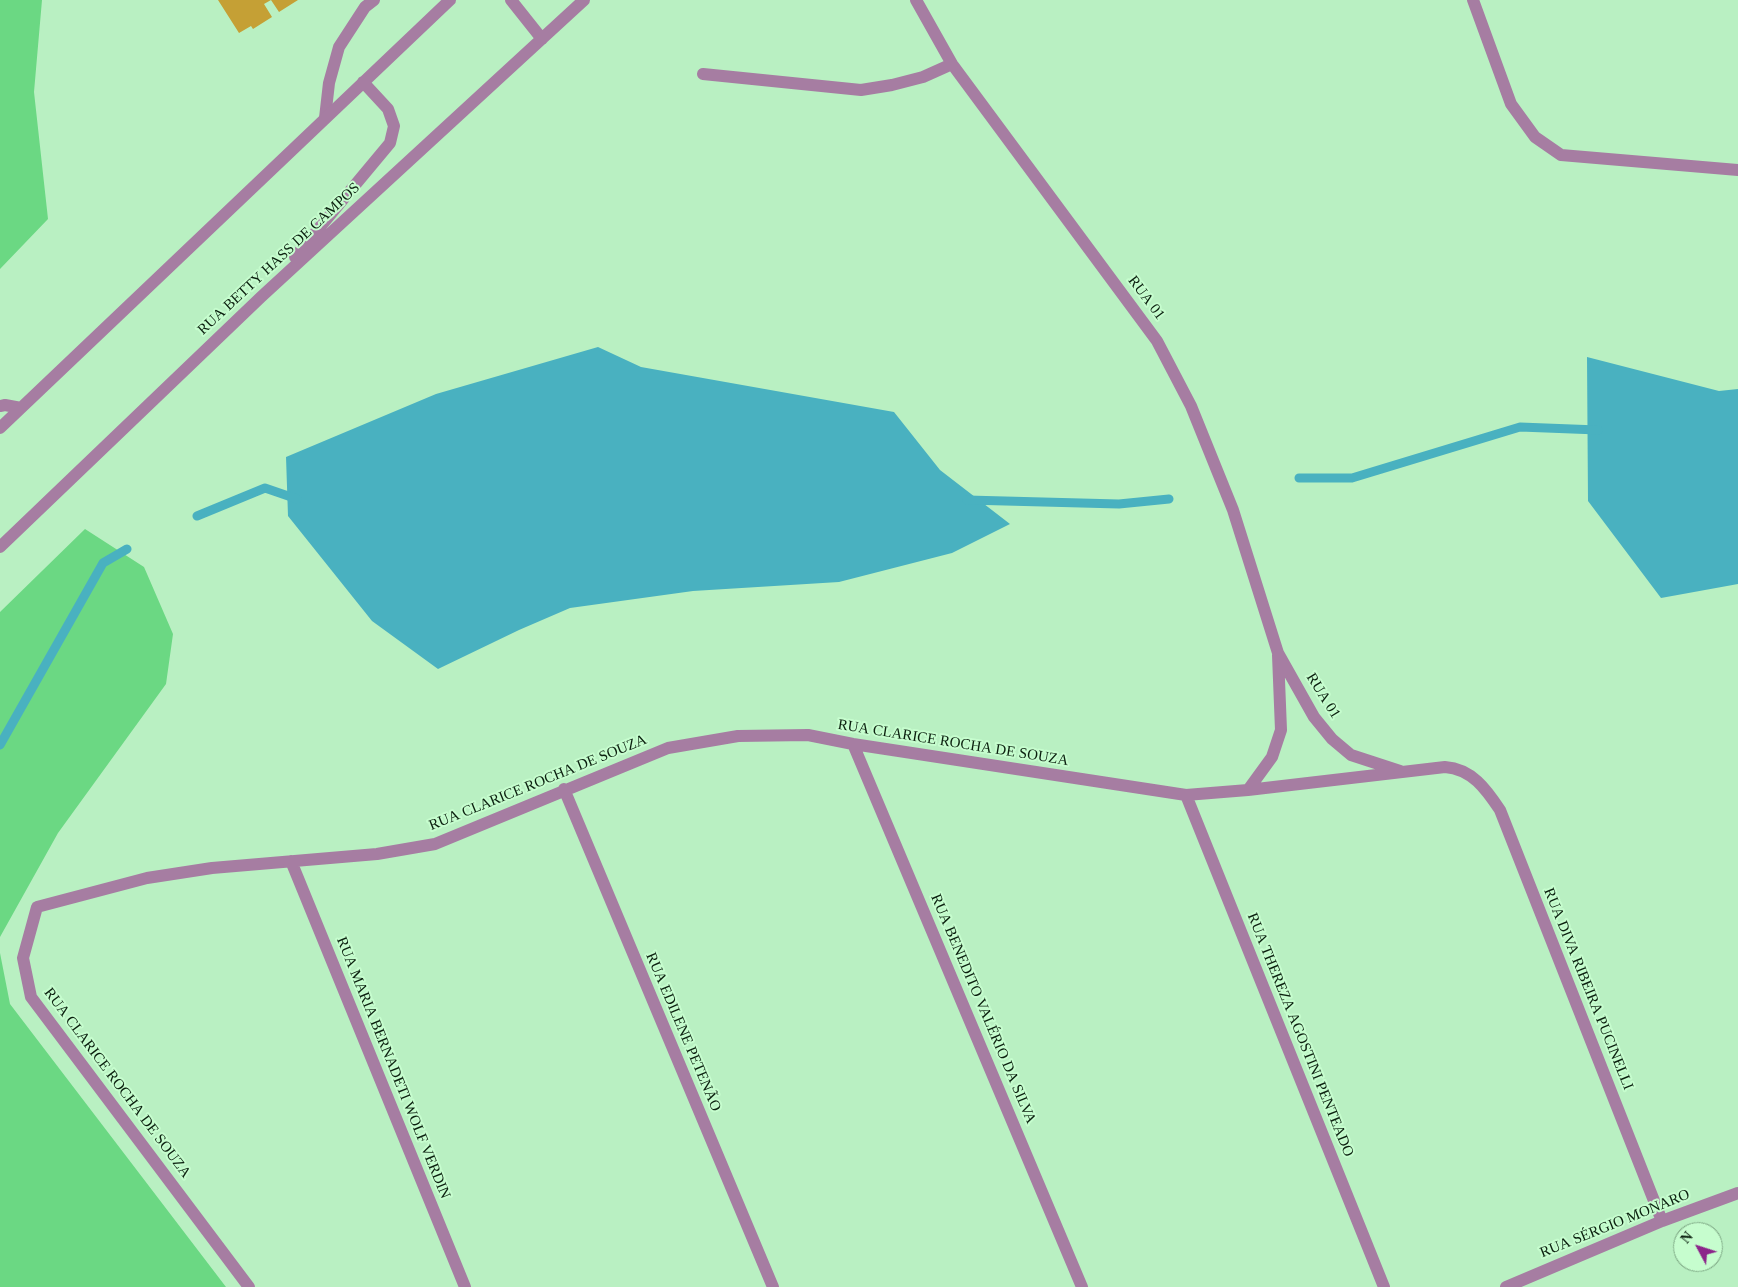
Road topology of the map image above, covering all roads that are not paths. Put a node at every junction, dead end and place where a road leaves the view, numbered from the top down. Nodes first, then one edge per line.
1 (374, 0) edge
2 (450, 0) edge
3 (511, 0) edge
4 (584, 0) edge
5 (916, 0) edge
6 (1473, 0) edge
7 (542, 39) junction
8 (952, 64) junction
9 (703, 74) dead end
10 (363, 82) junction
11 (325, 118) junction
12 (1738, 170) edge
13 (261, 297) junction
14 (0, 406) edge
15 (22, 408) junction
16 (0, 428) edge
17 (0, 546) edge
18 (1278, 653) junction
19 (853, 744) junction
20 (1402, 772) junction
21 (1472, 776) joint
22 (564, 789) junction
23 (1248, 790) junction
24 (1186, 795) junction
25 (291, 860) junction
26 (1738, 1193) edge
27 (1662, 1221) junction
28 (249, 1287) edge
29 (465, 1287) edge
30 (773, 1287) edge
31 (1082, 1287) edge
32 (1384, 1287) edge
33 (1506, 1287) edge

1 - 11 street
2 - 10 street
3 - 7 street
4 - 7 street, RUA BETTY HASS DE CAMPOS
5 - 8 street, RUA 01
6 - 12 street
7 - 13 street, RUA BETTY HASS DE CAMPOS
8 - 9 street
8 - 18 street, RUA 01
10 - 11 street
10 - 13 street
11 - 15 street
13 - 17 street, RUA BETTY HASS DE CAMPOS
14 - 15 street
15 - 16 street
18 - 20 street, RUA 01
18 - 23 street, RUA 01
19 - 22 street, RUA CLARICE ROCHA DE SOUZA
19 - 24 street, RUA CLARICE ROCHA DE SOUZA
19 - 31 street, RUA BENEDITO VALÉRIO DA SILVA
20 - 21 street, RUA CLARICE ROCHA DE SOUZA
20 - 23 street, RUA CLARICE ROCHA DE SOUZA
21 - 27 street, RUA DIVA RIBEIRA PUCINELLI
22 - 25 street, RUA CLARICE ROCHA DE SOUZA
22 - 30 street, RUA EDILENE PETENÃO
23 - 24 street, RUA CLARICE ROCHA DE SOUZA
24 - 32 street, RUA THEREZA AGOSTINI PENTEADO
25 - 28 street, RUA CLARICE ROCHA DE SOUZA
25 - 29 street, RUA MARIA BERNADETI WOLF VERDIN
26 - 27 street, RUA SÉRGIO MONARO
27 - 33 street, RUA SÉRGIO MONARO

